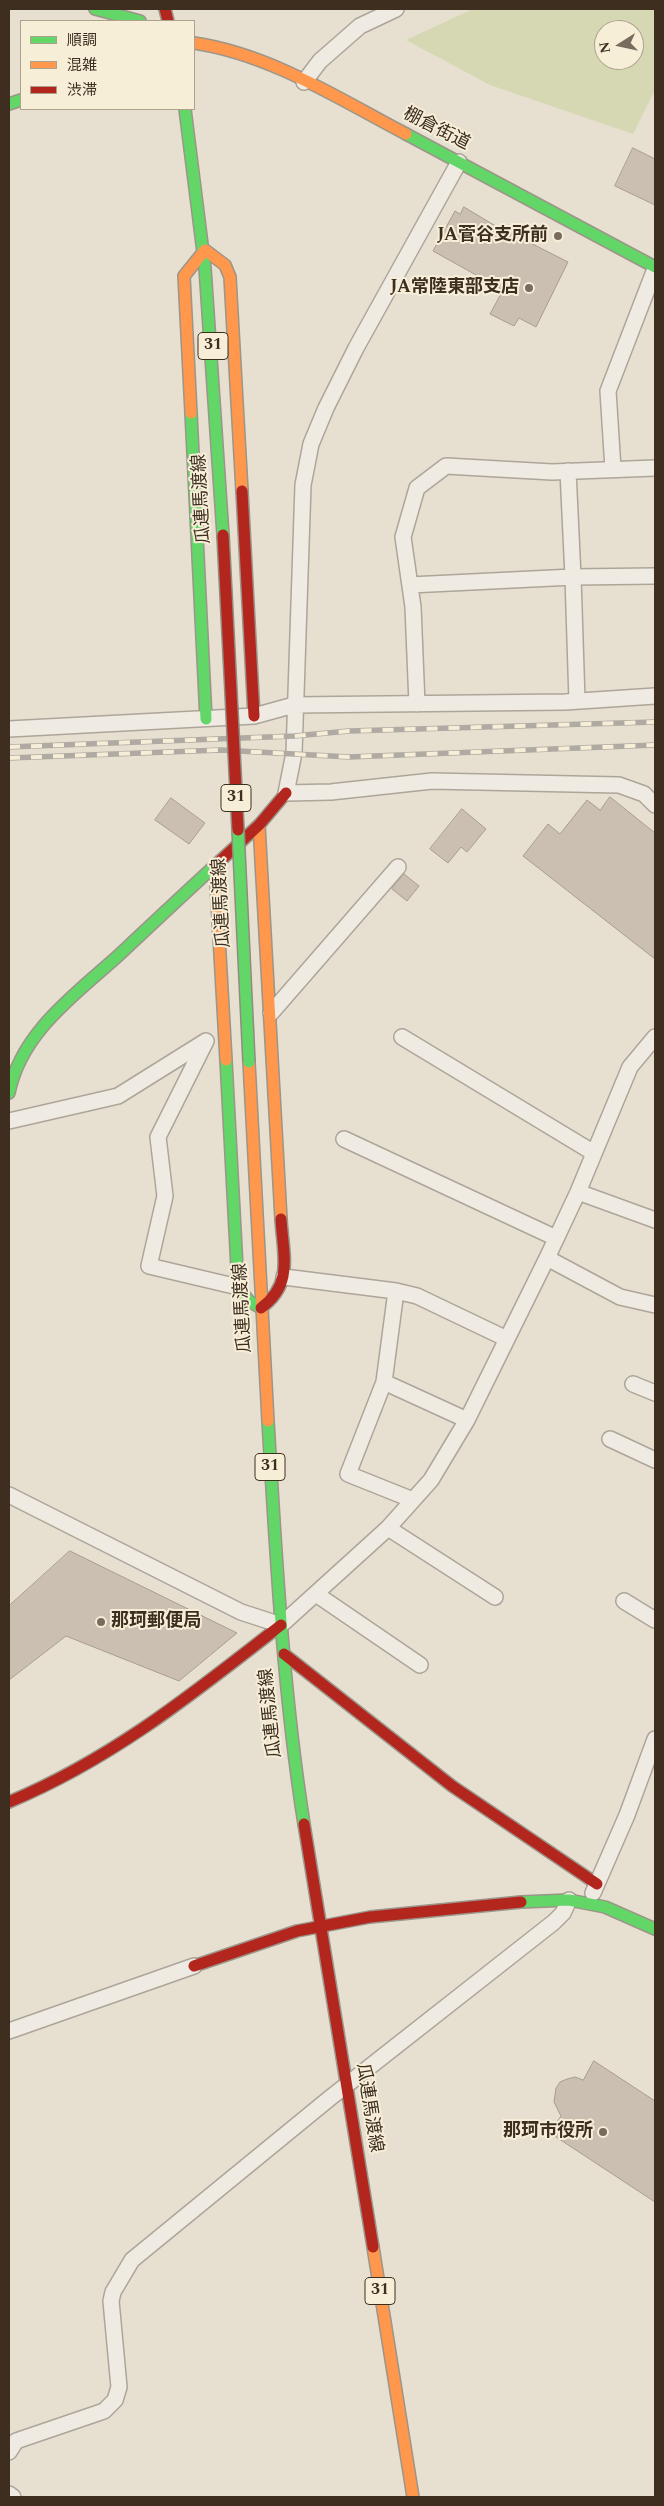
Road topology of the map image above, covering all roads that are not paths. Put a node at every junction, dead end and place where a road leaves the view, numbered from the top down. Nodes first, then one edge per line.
1 (95, 9) edge
2 (396, 9) edge
3 (136, 20) edge
4 (195, 42) edge
5 (304, 82) junction
6 (185, 110) edge
7 (459, 162) junction
8 (205, 250) junction
9 (655, 268) edge
10 (655, 468) edge
11 (613, 469) junction
12 (568, 471) junction
13 (655, 576) edge
14 (573, 577) junction
15 (410, 585) junction
16 (655, 696) edge
17 (577, 701) junction
18 (417, 704) junction
19 (294, 705) junction
20 (254, 716) junction
21 (206, 720) junction
22 (9, 729) edge
23 (286, 793) junction
24 (655, 805) edge
25 (258, 825) junction
26 (215, 866) junction
27 (398, 867) dead end
28 (271, 1013) junction
29 (224, 1023) junction
30 (402, 1037) dead end
31 (655, 1037) edge
32 (206, 1041) junction
33 (27, 1046) junction
34 (9, 1052) edge
35 (9, 1093) edge
36 (9, 1121) edge
37 (344, 1139) dead end
38 (594, 1153) junction
39 (578, 1192) junction
40 (655, 1220) edge
41 (556, 1238) junction
42 (547, 1258) junction
43 (284, 1276) junction
44 (238, 1288) junction
45 (396, 1291) junction
46 (655, 1305) edge
47 (261, 1308) junction
48 (507, 1339) junction
49 (384, 1382) junction
50 (633, 1384) dead end
51 (655, 1393) edge
52 (467, 1420) junction
53 (610, 1439) dead end
54 (655, 1460) edge
55 (9, 1495) edge
56 (413, 1500) junction
57 (388, 1528) junction
58 (316, 1594) junction
59 (495, 1597) dead end
60 (624, 1601) dead end
61 (655, 1620) edge
62 (281, 1625) junction
63 (284, 1654) junction
64 (420, 1665) dead end
65 (655, 1739) edge
66 (9, 1802) edge
67 (597, 1884) junction
68 (569, 1900) junction
69 (587, 1904) junction
70 (320, 1927) junction
71 (655, 1929) edge
72 (194, 1966) joint
73 (9, 2031) edge
74 (347, 2085) junction
75 (9, 2452) edge
76 (9, 2494) edge
77 (13, 2497) edge
78 (413, 2497) edge

1 - 3 main road
2 - 5 street
4 - 5 main road, 棚倉街道
5 - 7 main road, 棚倉街道
6 - 8 main road, 瓜連馬渡線 / 31
7 - 9 main road, 棚倉街道
7 - 19 street
8 - 20 main road
8 - 21 main road
8 - 47 main road, 瓜連馬渡線 / 31, bridge
9 - 11 street
10 - 11 street
11 - 12 street
12 - 14 street
12 - 15 street
13 - 14 street
14 - 15 street
14 - 17 street
15 - 18 street
16 - 17 street
17 - 18 street
18 - 19 street
19 - 20 street
19 - 23 street
20 - 21 street
21 - 22 street
23 - 24 street
23 - 25 main road
25 - 26 main road
25 - 28 main road
26 - 29 main road
26 - 33 main road
27 - 28 street
28 - 43 main road
29 - 32 street
29 - 44 main road
30 - 38 street
31 - 38 street
32 - 36 street
32 - 44 street
33 - 34 street
33 - 35 main road
37 - 41 street
38 - 39 street
39 - 40 street
39 - 41 street
41 - 42 street
42 - 46 street
42 - 48 street
43 - 45 street
43 - 47 main road
44 - 47 main road
45 - 48 street
45 - 49 street
47 - 62 main road, 瓜連馬渡線 / 31
48 - 52 street
49 - 52 street
49 - 56 street
50 - 51 street
52 - 56 street
53 - 54 street
55 - 62 street
56 - 57 street
57 - 58 street
57 - 59 street
58 - 62 street
58 - 64 street
60 - 61 street
62 - 63 main road, 瓜連馬渡線 / 31
62 - 66 main road
63 - 67 main road
63 - 70 main road, 瓜連馬渡線 / 31
65 - 67 street
67 - 69 street
68 - 69 main road
68 - 70 main road
68 - 74 street
69 - 71 main road
70 - 72 main road
70 - 74 main road, 瓜連馬渡線 / 31
72 - 73 street
74 - 75 street
74 - 78 main road, 瓜連馬渡線 / 31
76 - 77 street

